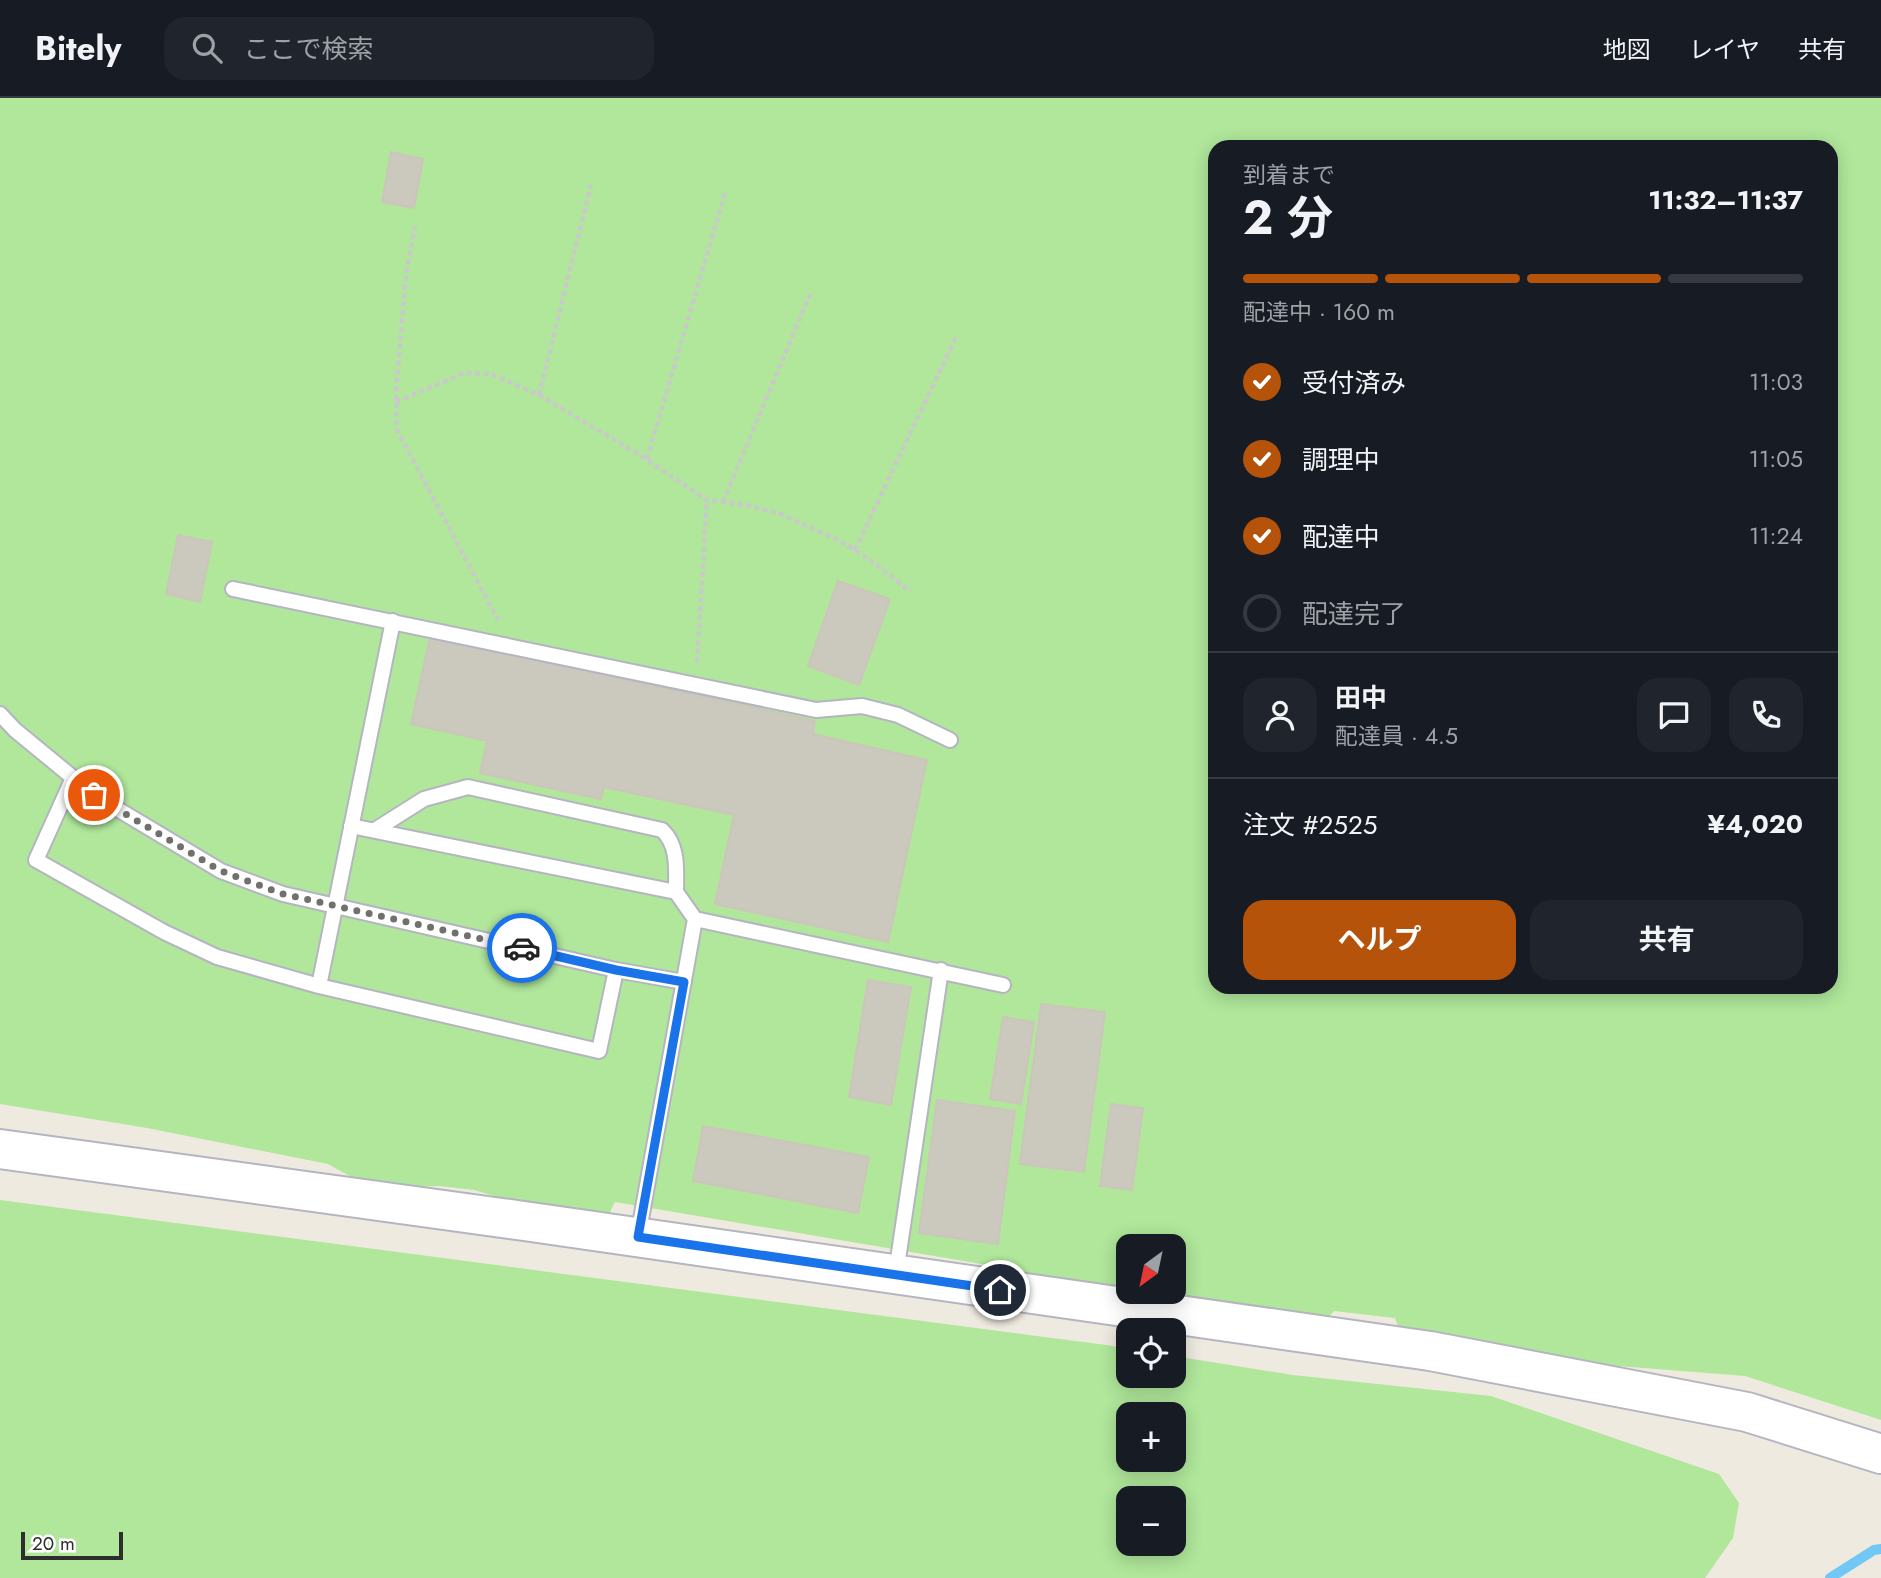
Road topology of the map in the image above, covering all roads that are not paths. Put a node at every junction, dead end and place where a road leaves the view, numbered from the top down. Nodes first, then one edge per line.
1 (233, 589) dead end
2 (393, 621) junction
3 (0, 714) edge
4 (950, 740) dead end
5 (73, 778) junction
6 (351, 825) junction
7 (375, 830) junction
8 (676, 892) junction
9 (336, 906) junction
10 (695, 919) junction
11 (616, 970) junction
12 (941, 970) junction
13 (684, 982) junction
14 (1003, 985) dead end
15 (319, 986) junction
16 (0, 1149) edge
17 (638, 1237) junction
18 (896, 1275) junction
19 (1881, 1454) edge

1 - 2 lane
2 - 4 lane
2 - 6 lane
3 - 5 lane
5 - 9 lane
5 - 15 lane
6 - 7 lane
6 - 9 lane
7 - 8 lane
7 - 8 lane
8 - 10 lane
9 - 11 lane
9 - 15 lane
10 - 12 lane
10 - 13 lane
11 - 13 lane
11 - 15 lane
12 - 14 lane
12 - 18 lane
13 - 17 lane
16 - 17 street
17 - 18 street
18 - 19 street

